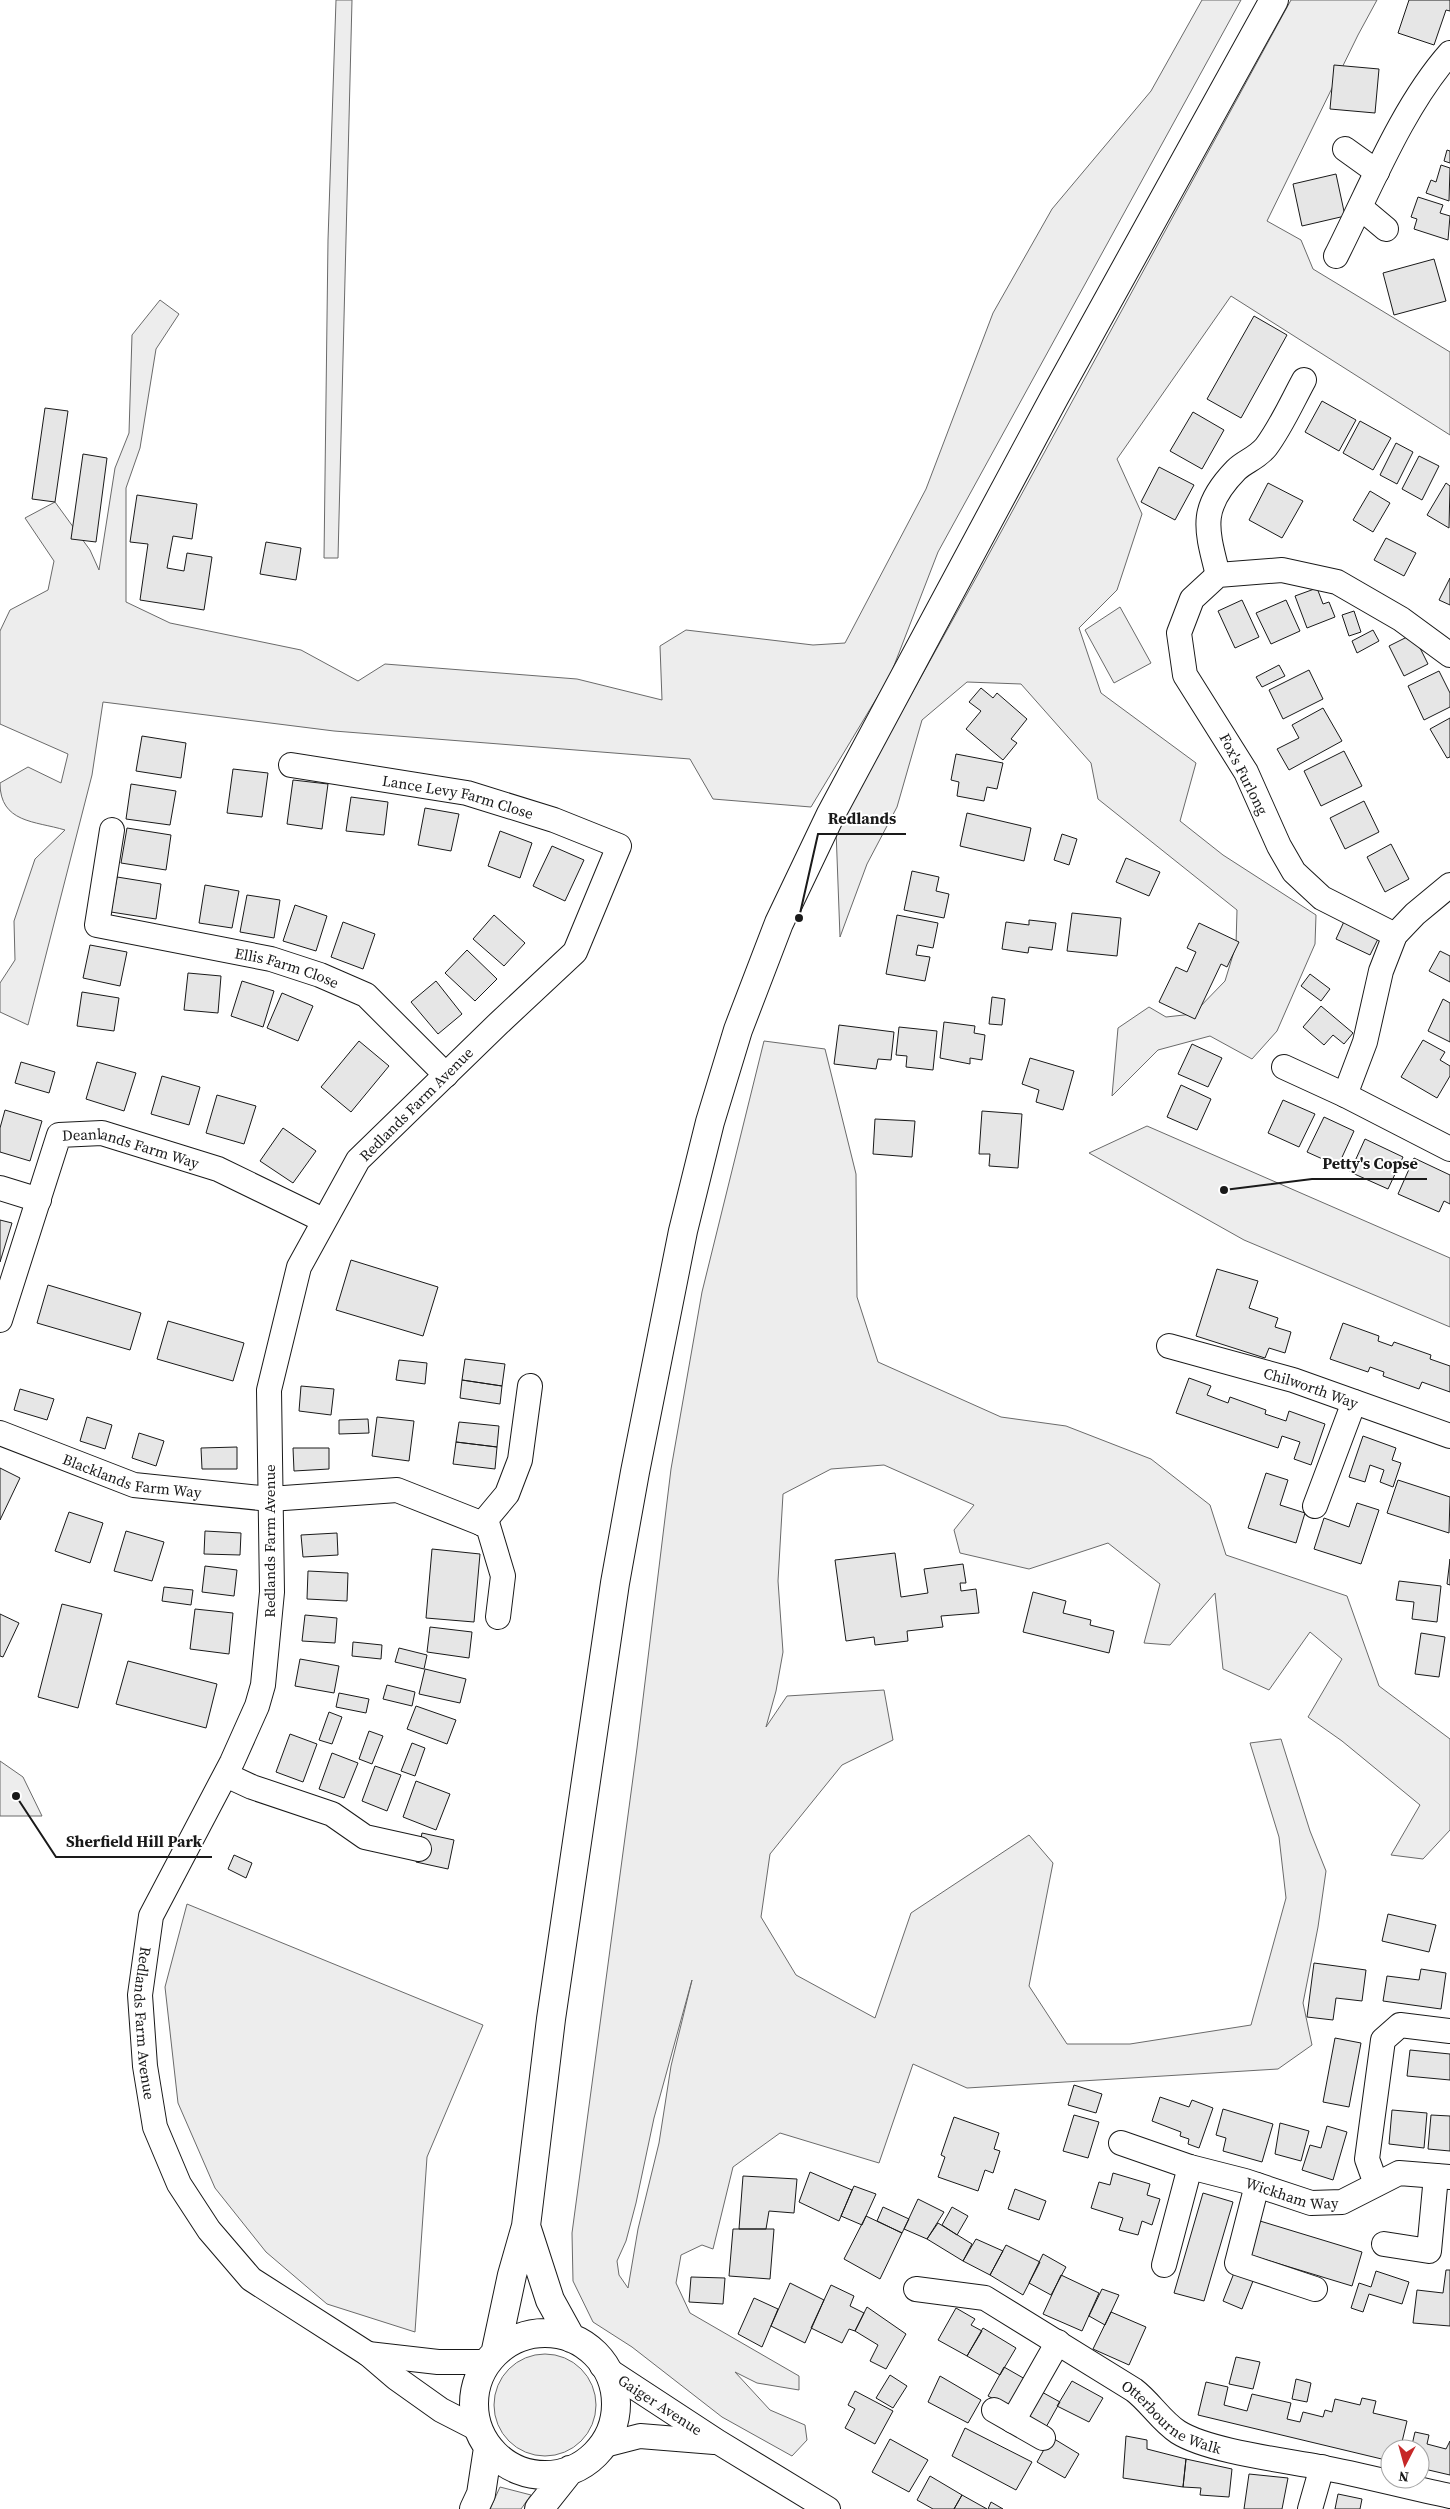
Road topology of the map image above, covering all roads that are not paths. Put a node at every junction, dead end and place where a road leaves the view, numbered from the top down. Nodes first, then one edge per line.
1 (1274, 0) edge
2 (1450, 53) edge
3 (1345, 149) dead end
4 (1377, 172) junction
5 (1360, 208) junction
6 (1386, 229) dead end
7 (1336, 256) dead end
8 (1304, 380) dead end
9 (1218, 575) junction
10 (1450, 655) edge
11 (291, 766) dead end
12 (112, 830) dead end
13 (619, 846) joint
14 (1450, 885) edge
15 (1395, 934) junction
16 (1284, 1067) dead end
17 (446, 1075) junction
18 (1345, 1095) junction
19 (1450, 1150) edge
20 (0, 1188) edge
21 (38, 1200) junction
22 (323, 1220) junction
23 (0, 1320) edge
24 (1169, 1346) dead end
25 (530, 1386) dead end
26 (1354, 1402) junction
27 (0, 1433) edge
28 (1450, 1436) edge
29 (270, 1499) junction
30 (1315, 1506) dead end
31 (482, 1524) junction
32 (498, 1617) dead end
33 (226, 1775) junction
34 (419, 1848) dead end
35 (1450, 2031) edge
36 (1121, 2143) dead end
37 (1190, 2167) junction
38 (1443, 2176) edge
39 (1376, 2184) junction
40 (1257, 2185) junction
41 (526, 2226) junction
42 (1384, 2244) dead end
43 (1164, 2265) dead end
44 (916, 2289) dead end
45 (1315, 2289) dead end
46 (571, 2338) junction
47 (1058, 2342) junction
48 (368, 2354) junction
49 (491, 2356) junction
50 (602, 2366) junction
51 (1043, 2438) dead end
52 (483, 2439) junction
53 (718, 2442) junction
54 (605, 2445) junction
55 (1322, 2467) junction
56 (570, 2470) junction
57 (1450, 2496) edge
58 (474, 2509) edge
59 (539, 2509) edge
60 (828, 2509) edge
61 (1310, 2509) edge

1 - 41 highway
2 - 4 street
3 - 4 street
4 - 5 street
5 - 6 street
5 - 7 street
8 - 9 street
9 - 10 street
9 - 15 street, Fox's Furlong
11 - 13 street, Lance Levy Farm Close
12 - 17 street, Ellis Farm Close
13 - 17 street, Redlands Farm Avenue
14 - 15 street
15 - 18 street
16 - 18 street
17 - 22 street, Redlands Farm Avenue
18 - 19 street
20 - 21 street
21 - 22 street, Deanlands Farm Way
21 - 23 street, Deanlands Farm Way
22 - 29 street, Redlands Farm Avenue
24 - 26 street, Chilworth Way
25 - 31 street
26 - 28 street, Chilworth Way
26 - 30 street
27 - 29 street, Blacklands Farm Way
29 - 31 street, Blacklands Farm Way
29 - 33 street, Redlands Farm Avenue
31 - 32 street
33 - 34 street
33 - 48 street, Redlands Farm Avenue
35 - 39 street
36 - 37 street, Wickham Way
37 - 40 street, Wickham Way
37 - 43 street
38 - 39 street, Wickham Way
38 - 42 street
39 - 40 street, Wickham Way
40 - 45 street
41 - 46 highway
41 - 49 highway
44 - 47 street, Otterbourne Walk
46 - 49 highway
46 - 50 highway
47 - 51 street
47 - 55 street, Otterbourne Walk
48 - 49 street, Redlands Farm Avenue
48 - 52 street, Redlands Farm Avenue
49 - 52 highway
50 - 53 street, Gaiger Avenue
50 - 54 highway
52 - 56 highway
52 - 58 highway
53 - 54 street, Gaiger Avenue
53 - 60 street, Gaiger Avenue
54 - 56 highway
55 - 57 street, Otterbourne Walk
55 - 61 street
56 - 59 highway

